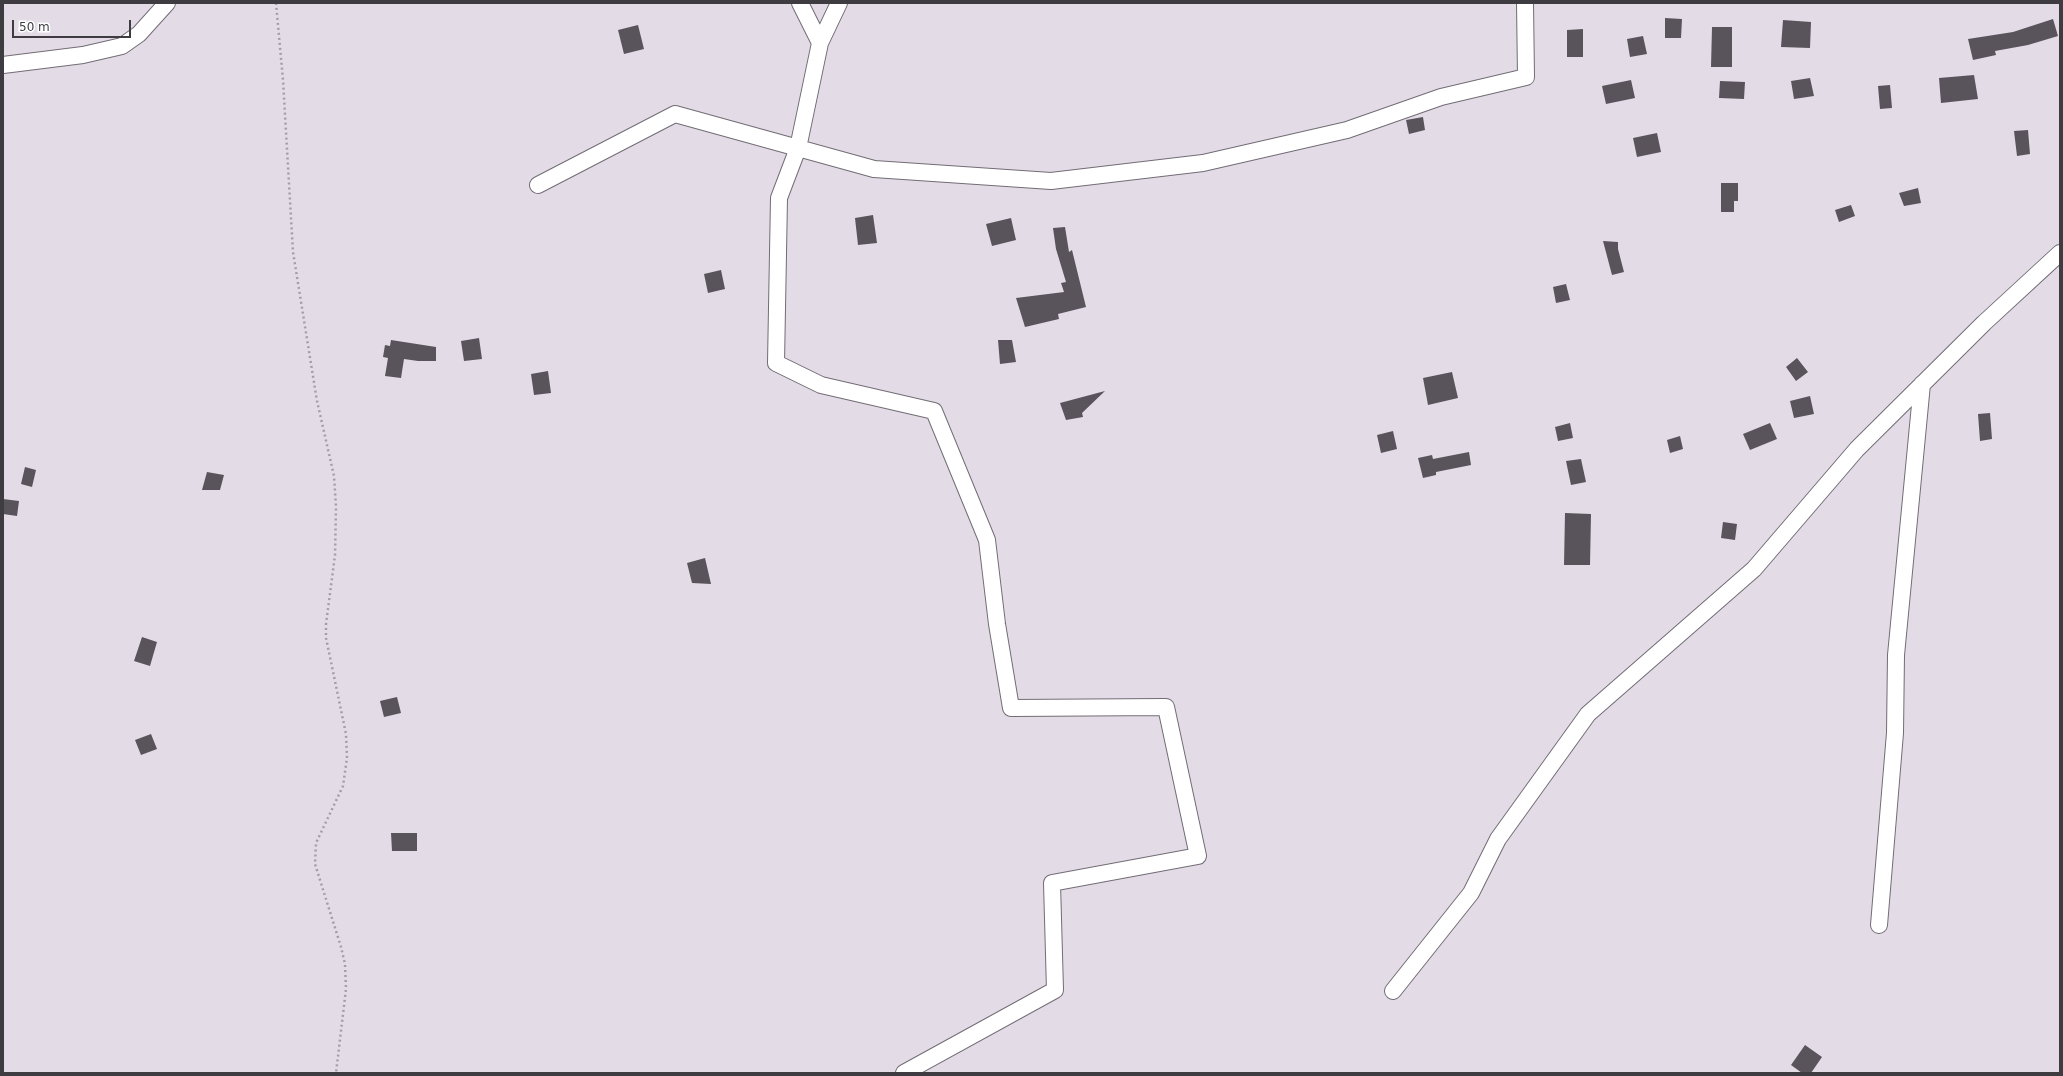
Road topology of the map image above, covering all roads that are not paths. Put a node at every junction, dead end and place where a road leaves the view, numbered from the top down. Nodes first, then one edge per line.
1 (167, 3) edge
2 (800, 3) edge
3 (839, 3) edge
4 (1525, 3) edge
5 (820, 43) junction
6 (3, 65) edge
7 (798, 148) junction
8 (538, 185) dead end
9 (2060, 253) edge
10 (1922, 384) junction
11 (1879, 925) dead end
12 (1393, 991) dead end
13 (904, 1073) edge

1 - 6 street
2 - 5 street
3 - 5 street
4 - 7 street
5 - 7 street
7 - 8 street
7 - 13 street
9 - 10 street
10 - 11 street
10 - 12 street

